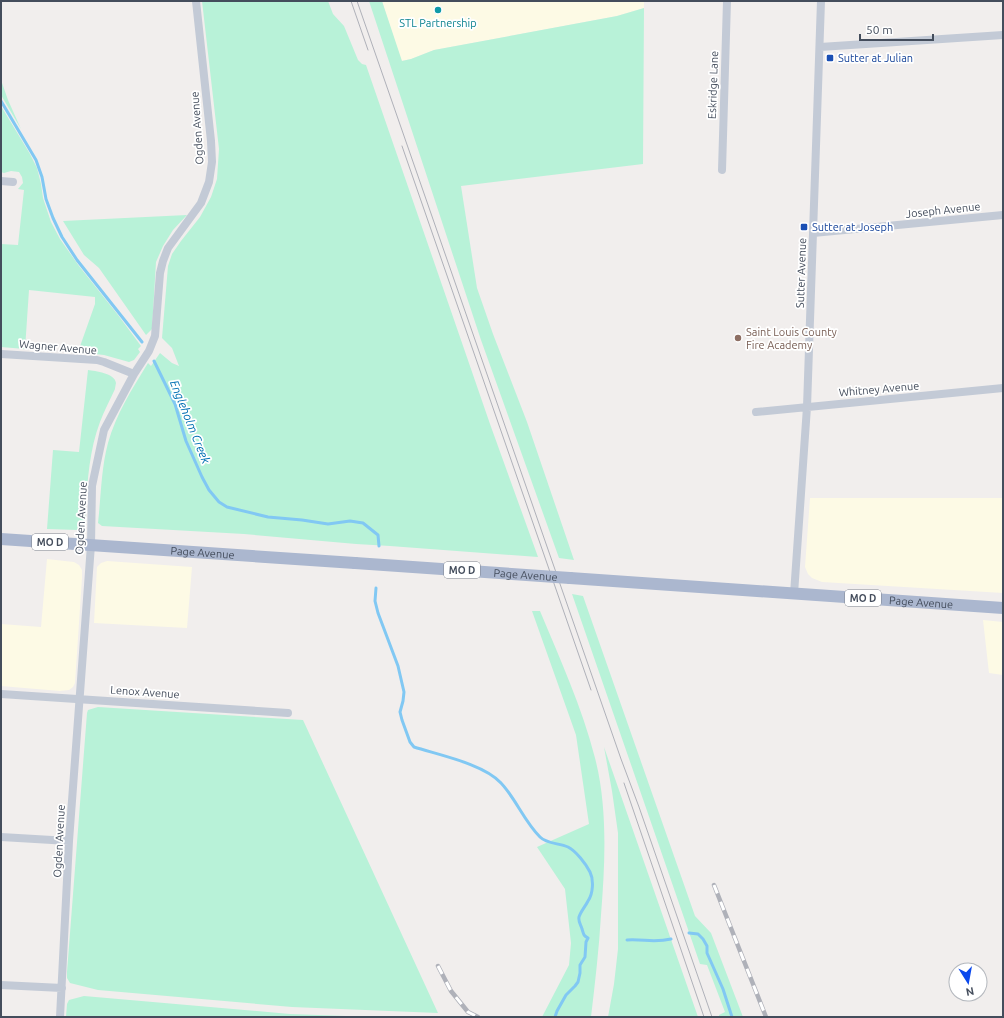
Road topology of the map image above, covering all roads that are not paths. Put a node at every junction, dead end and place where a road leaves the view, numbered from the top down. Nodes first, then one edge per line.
1 (196, 1) edge
2 (727, 1) edge
3 (821, 1) edge
4 (1003, 36) edge
5 (820, 47) junction
6 (722, 170) dead end
7 (1, 181) edge
8 (13, 182) dead end
9 (1003, 215) edge
10 (813, 233) junction
11 (1, 354) edge
12 (134, 374) junction
13 (1003, 388) edge
14 (807, 407) junction
15 (756, 412) dead end
16 (1, 539) edge
17 (91, 545) junction
18 (794, 594) junction
19 (1003, 608) edge
20 (1, 694) edge
21 (80, 699) junction
22 (288, 714) dead end
23 (1, 837) edge
24 (69, 840) junction
25 (1, 985) edge
26 (62, 988) junction
27 (60, 1017) edge

1 - 12 street, Ogden Avenue
2 - 6 street, Eskridge Lane
3 - 5 street, Sutter Avenue
4 - 5 street
5 - 10 street, Sutter Avenue
7 - 8 street
9 - 10 street, Joseph Avenue
10 - 14 street, Sutter Avenue
11 - 12 street, Wagner Avenue
12 - 17 street, Ogden Avenue
13 - 14 street, Whitney Avenue
14 - 15 street, Whitney Avenue
14 - 18 street, Sutter Avenue
16 - 17 main road, Page Avenue / MO D
17 - 18 main road, Page Avenue / MO D, bridge
17 - 21 street, Ogden Avenue
18 - 19 main road, Page Avenue / MO D
20 - 21 street, Lenox Avenue
21 - 22 street, Lenox Avenue
21 - 24 street, Ogden Avenue
23 - 24 street
24 - 26 street, Ogden Avenue
25 - 26 street
26 - 27 street, Ogden Avenue

